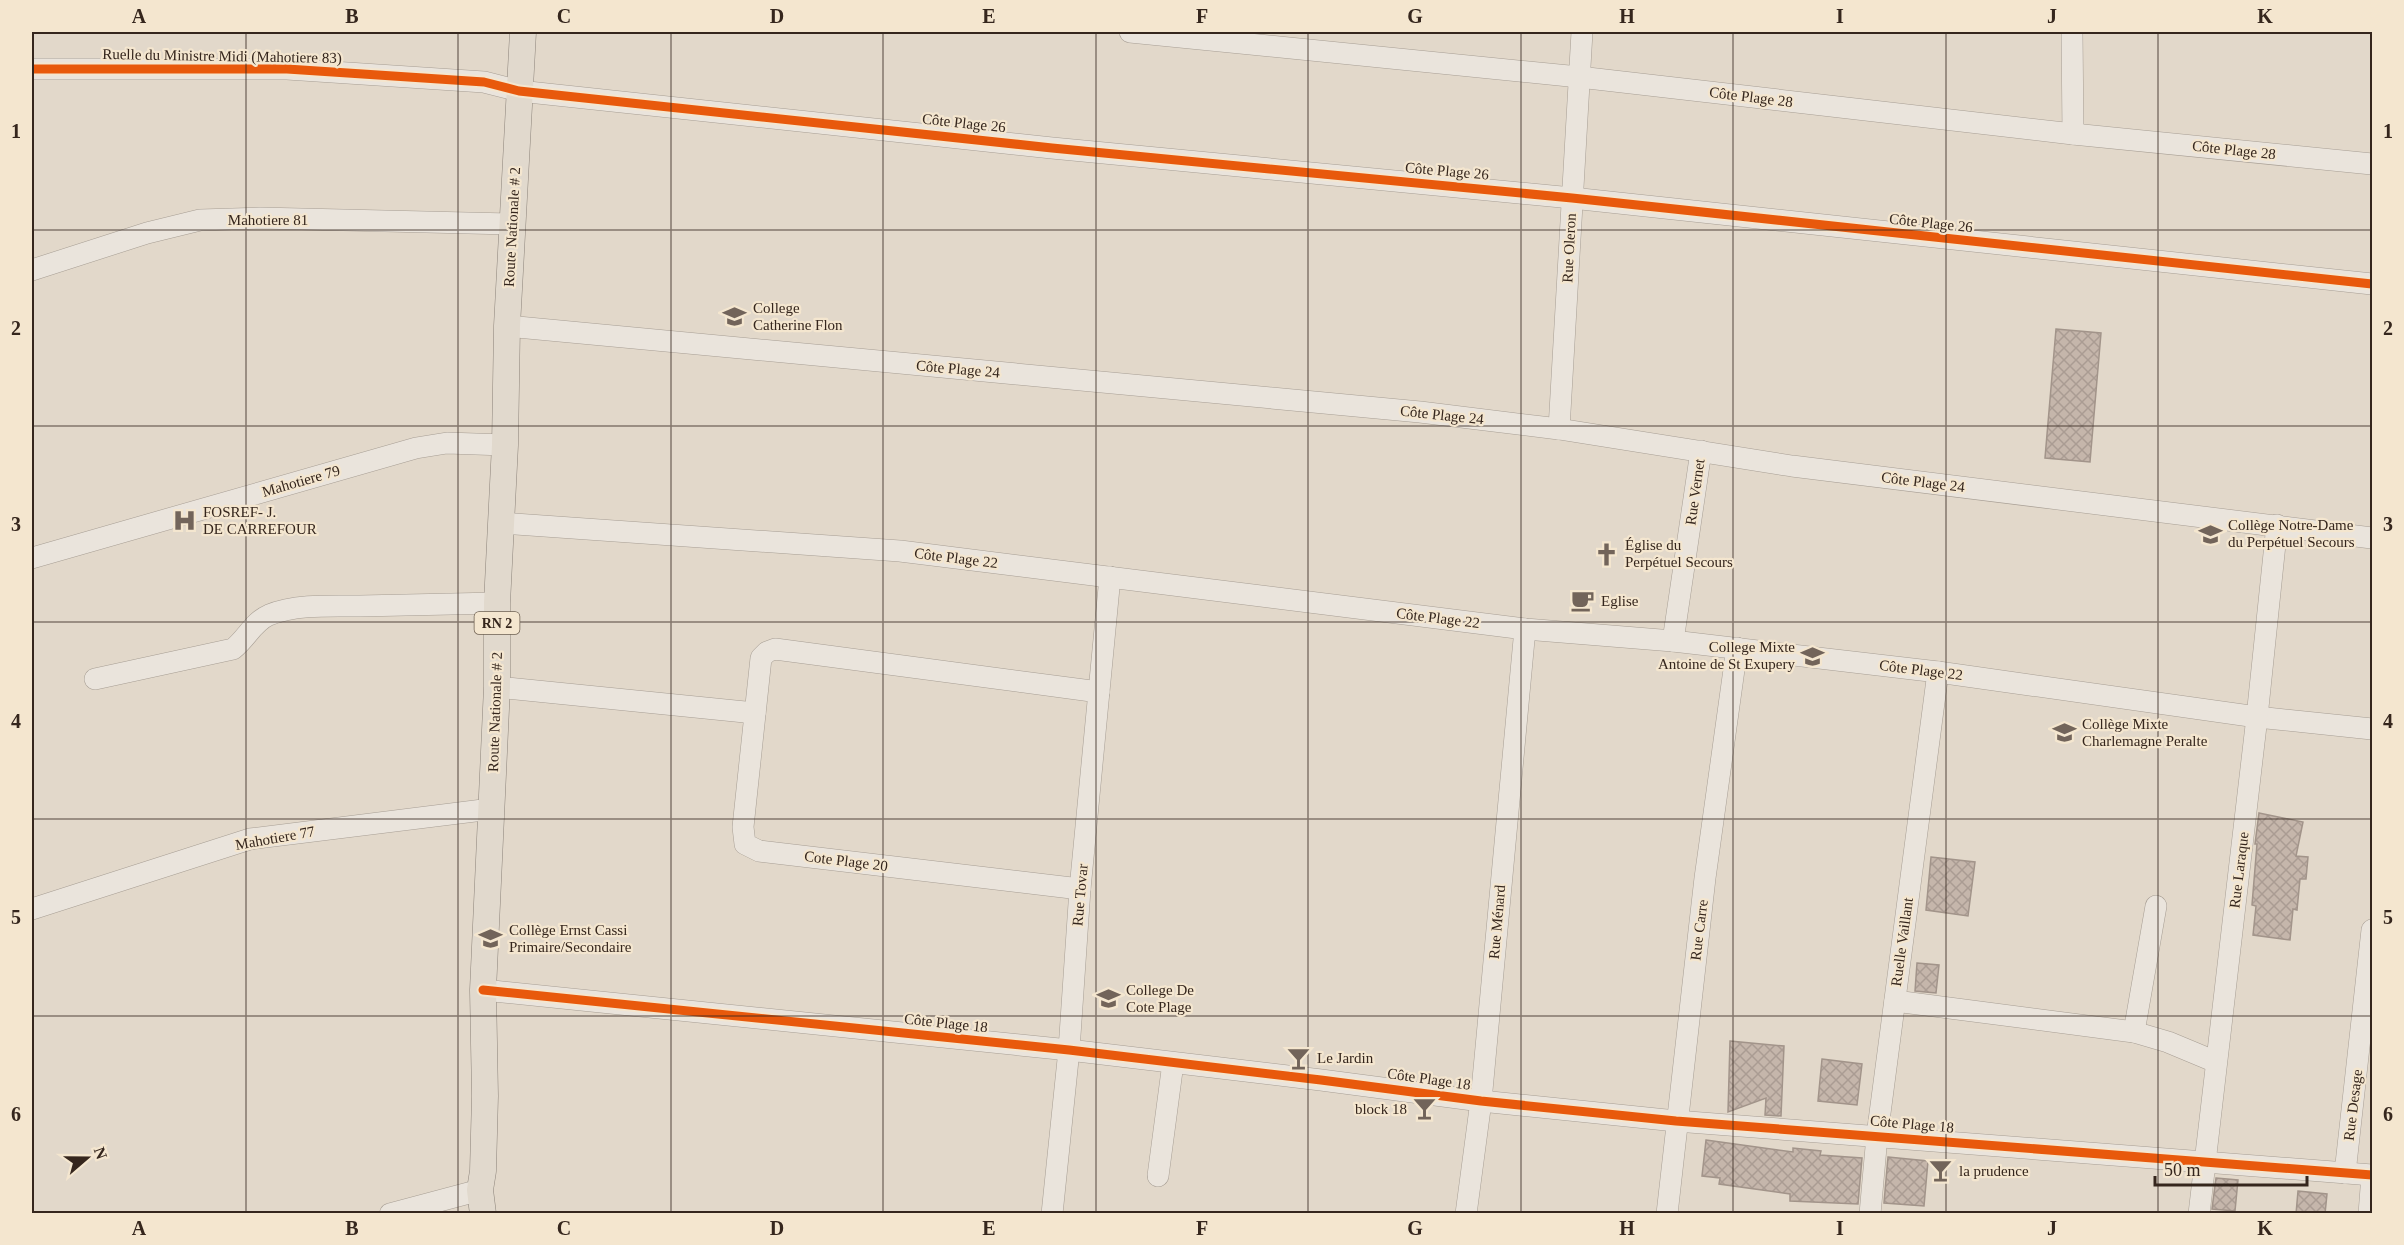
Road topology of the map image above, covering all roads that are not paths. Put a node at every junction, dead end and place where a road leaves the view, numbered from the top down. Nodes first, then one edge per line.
1 (523, 32) edge
2 (1130, 32) edge
3 (1582, 32) edge
4 (2072, 32) edge
5 (32, 69) edge
6 (1579, 77) junction
7 (519, 91) junction
8 (2073, 134) junction
9 (2373, 164) edge
10 (1572, 198) junction
11 (512, 224) junction
12 (32, 270) edge
13 (2373, 284) edge
14 (507, 326) junction
15 (1559, 429) junction
16 (505, 445) junction
17 (1701, 451) junction
18 (502, 523) junction
19 (2277, 525) junction
20 (2373, 538) edge
21 (32, 558) edge
22 (1110, 577) junction
23 (497, 603) junction
24 (1525, 629) junction
25 (1673, 641) junction
26 (1737, 648) junction
27 (1938, 672) junction
28 (95, 678) dead end
29 (497, 687) junction
30 (1099, 692) junction
31 (754, 712) junction
32 (2257, 717) junction
33 (2373, 729) edge
34 (490, 809) junction
35 (1080, 889) junction
36 (2156, 906) dead end
37 (32, 909) edge
38 (2373, 930) edge
39 (483, 990) junction
40 (1895, 1001) junction
41 (2134, 1032) junction
42 (1069, 1050) junction
43 (2216, 1062) junction
44 (1173, 1063) junction
45 (1481, 1101) junction
46 (1676, 1121) junction
47 (1877, 1136) junction
48 (2204, 1162) junction
49 (2345, 1173) junction
50 (2372, 1175) edge
51 (1158, 1176) dead end
52 (481, 1202) edge
53 (390, 1214) edge
54 (1052, 1214) edge
55 (1466, 1214) edge
56 (1667, 1214) edge
57 (1870, 1214) edge
58 (2199, 1214) edge
59 (2370, 1214) edge

1 - 7 main road, Route Nationale # 2 / RN 2
2 - 6 street, Côte Plage 28
3 - 6 street, Rue Oleron
4 - 8 street
5 - 7 street, Ruelle du Ministre Midi (Mahotiere 83)
6 - 8 street, Côte Plage 28
6 - 10 street, Rue Oleron
7 - 10 street, Côte Plage 26
7 - 11 main road, Route Nationale # 2 / RN 2
8 - 9 street, Côte Plage 28
10 - 13 street, Côte Plage 26
10 - 15 street, Rue Oleron
11 - 12 street, Mahotiere 81
11 - 14 main road, Route Nationale # 2 / RN 2
14 - 15 street, Côte Plage 24
14 - 16 main road, Route Nationale # 2 / RN 2
15 - 17 street, Côte Plage 24
16 - 18 main road, Route Nationale # 2 / RN 2
16 - 21 street, Mahotiere 79
17 - 19 street, Côte Plage 24
17 - 25 street, Rue Vernet
18 - 22 street, Côte Plage 22
18 - 23 main road, Route Nationale # 2 / RN 2
19 - 20 street, Côte Plage 24
19 - 32 street, Rue Laraque
22 - 24 street, Côte Plage 22
22 - 30 street, Rue Tovar
23 - 28 street
23 - 29 main road, Route Nationale # 2 / RN 2
24 - 25 street, Côte Plage 22
24 - 45 street, Rue Ménard
25 - 26 street, Côte Plage 22
26 - 27 street, Côte Plage 22
26 - 46 street, Rue Carre
27 - 32 street, Côte Plage 22
27 - 40 street, Ruelle Vaillant
29 - 31 street
29 - 34 main road, Route Nationale # 2 / RN 2
30 - 31 street, Cote Plage 20
30 - 35 street, Rue Tovar
31 - 35 street, Cote Plage 20
32 - 33 street, Côte Plage 22
32 - 43 street, Rue Laraque
34 - 37 street, Mahotiere 77
34 - 39 main road, Route Nationale # 2 / RN 2
35 - 42 street, Rue Tovar
36 - 41 street
38 - 49 street, Rue Desage
39 - 42 street, Côte Plage 18
39 - 52 main road, Route Nationale # 2 / RN 2
40 - 41 street
40 - 47 street, Ruelle Vaillant
41 - 43 street
42 - 44 street, Côte Plage 18
42 - 54 street, Rue Tovar
43 - 48 street, Rue Laraque
44 - 45 street, Côte Plage 18
44 - 51 street
45 - 46 street, Côte Plage 18
45 - 55 street, Rue Ménard
46 - 47 street, Côte Plage 18
46 - 56 street, Rue Carre
47 - 48 street, Côte Plage 18
47 - 57 street, Ruelle Vaillant
48 - 49 street, Côte Plage 18
48 - 58 street, Rue Laraque
49 - 50 street, Côte Plage 18
50 - 59 street
52 - 53 street

